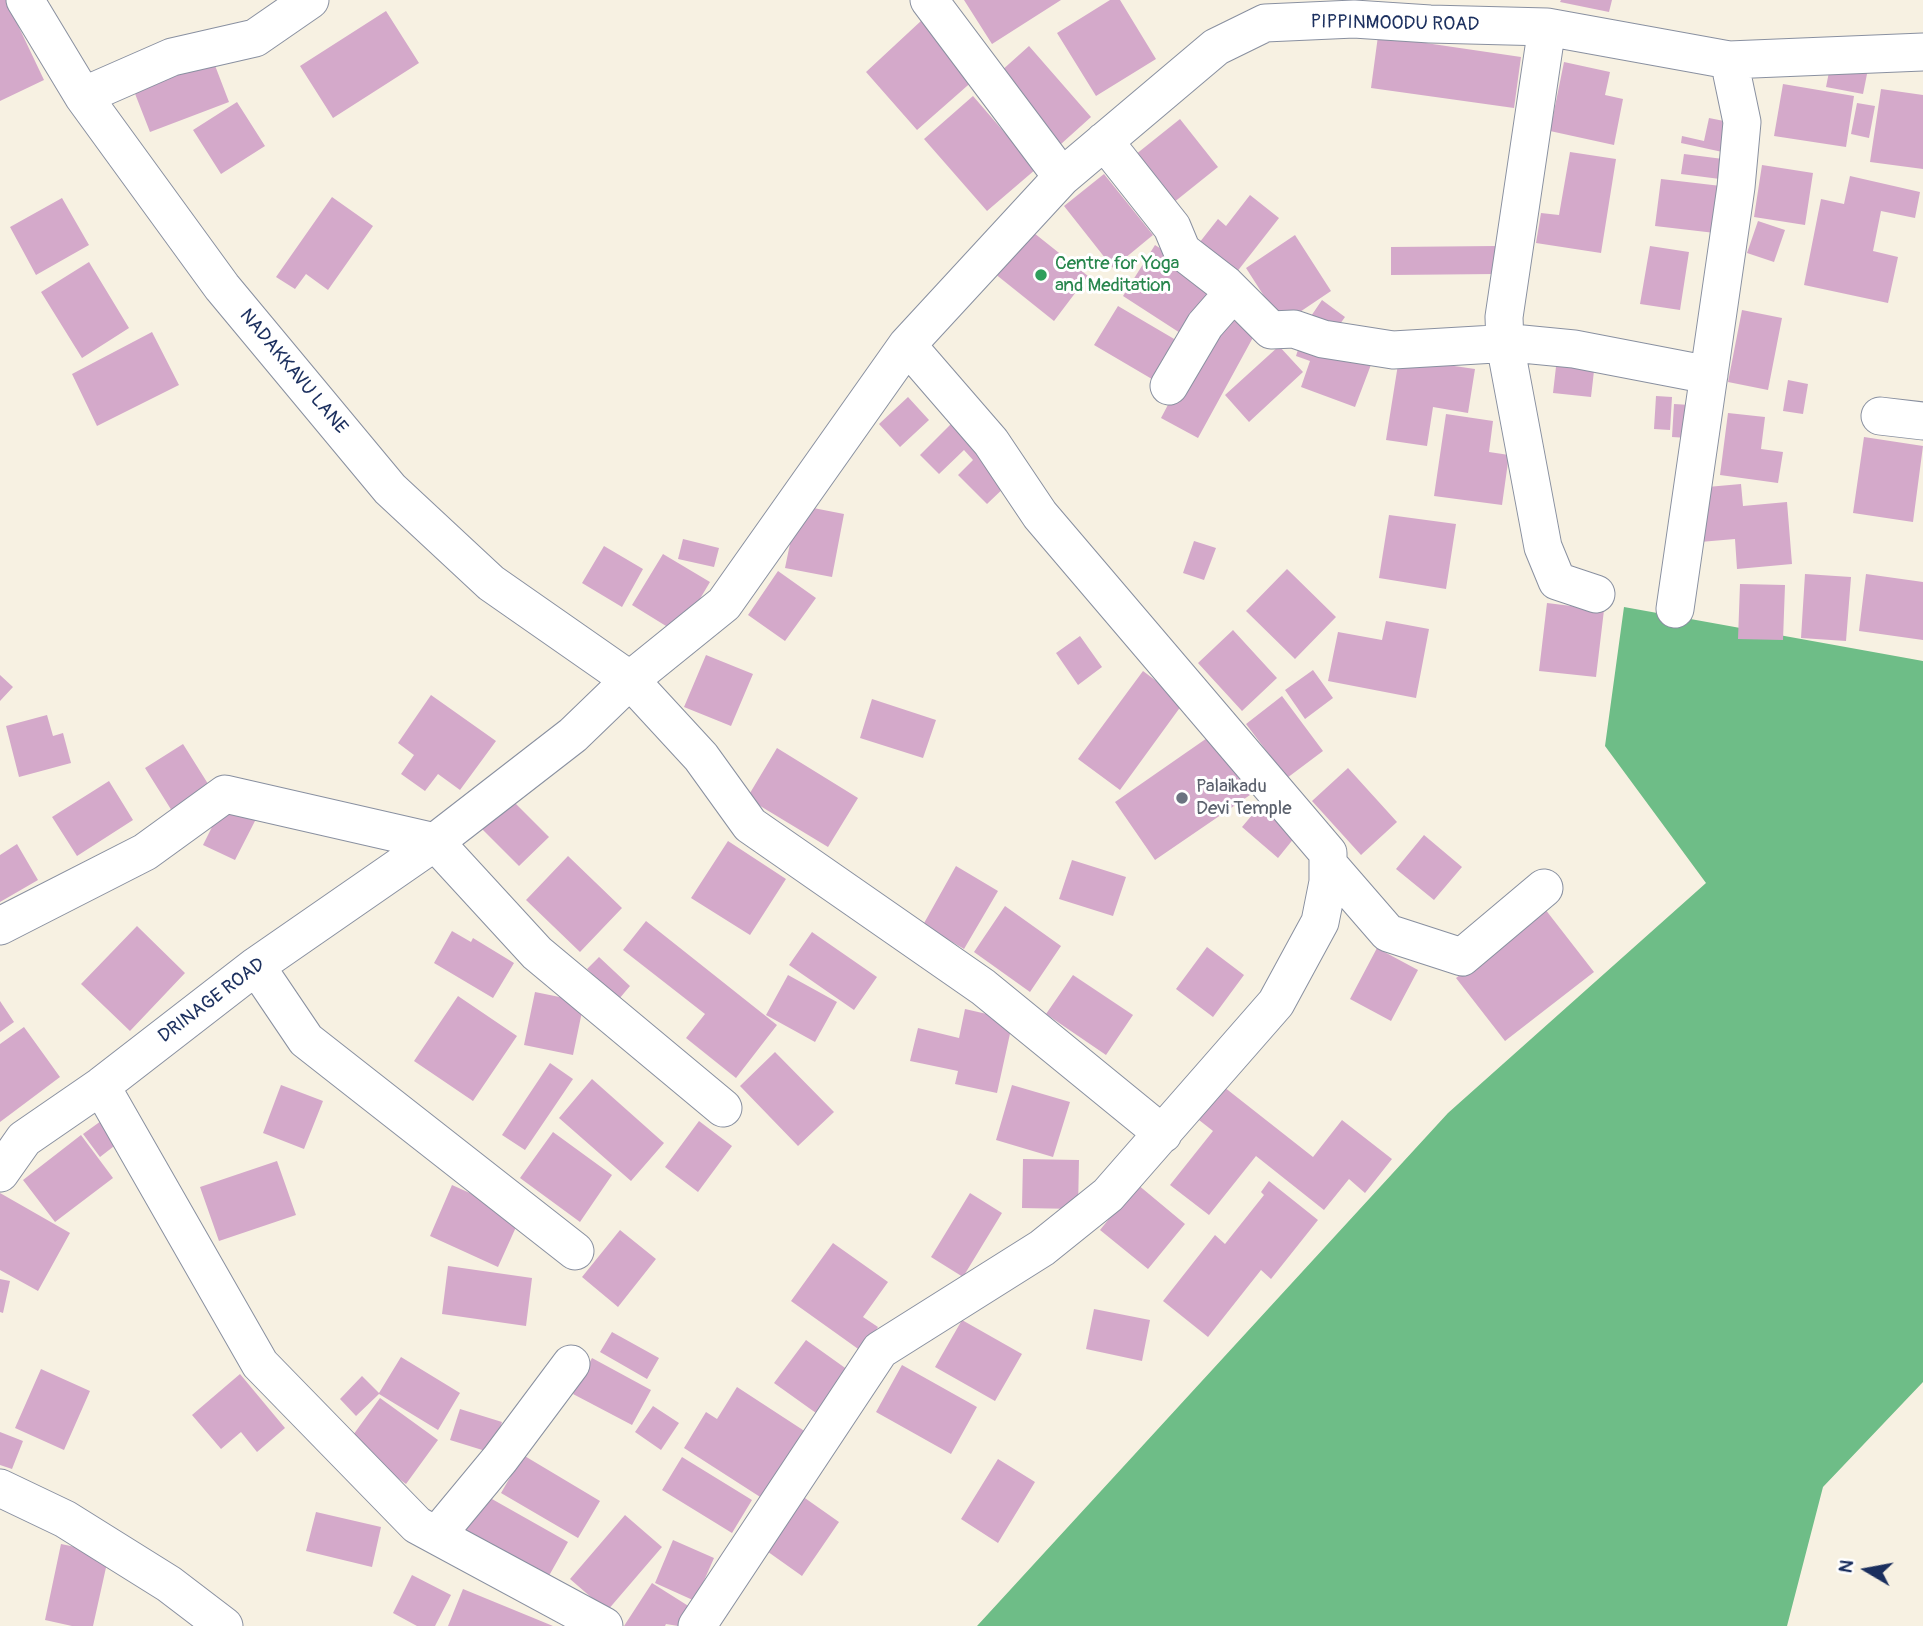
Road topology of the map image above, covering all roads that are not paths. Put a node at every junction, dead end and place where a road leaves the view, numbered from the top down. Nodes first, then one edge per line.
1 (25, 0) edge
2 (310, 0) edge
3 (929, 0) edge
4 (1547, 27) junction
5 (1923, 52) edge
6 (1729, 60) junction
7 (83, 96) junction
8 (1104, 141) junction
9 (1062, 177) junction
10 (1233, 293) junction
11 (1505, 344) junction
12 (906, 345) junction
13 (1709, 374) junction
14 (1169, 386) dead end
15 (1881, 416) dead end
16 (1923, 421) edge
17 (1596, 594) dead end
18 (1675, 609) dead end
19 (630, 680) junction
20 (435, 842) junction
21 (1329, 865) junction
22 (1545, 888) dead end
23 (0, 926) edge
24 (256, 966) junction
25 (102, 1086) junction
26 (723, 1108) dead end
27 (1163, 1134) junction
28 (0, 1173) edge
29 (575, 1251) dead end
30 (571, 1364) dead end
31 (0, 1488) edge
32 (437, 1535) junction
33 (224, 1626) edge
34 (604, 1626) edge
35 (697, 1626) edge

1 - 7 street, NADAKKAVU LANE
2 - 7 street
3 - 9 street
4 - 6 street, PIPPINMOODU ROAD
4 - 8 street, PIPPINMOODU ROAD
4 - 11 street
5 - 6 street, PIPPINMOODU ROAD
6 - 13 street
7 - 19 street, NADAKKAVU LANE
8 - 9 street, PIPPINMOODU ROAD
8 - 10 street
9 - 12 street, PIPPINMOODU ROAD
10 - 11 street
10 - 14 street
11 - 13 street
11 - 17 street
12 - 19 street, PIPPINMOODU ROAD
12 - 21 street
13 - 18 street
15 - 16 street
19 - 20 street, DRINAGE ROAD
19 - 27 street, NADAKKAVU LANE
20 - 23 street
20 - 24 street, DRINAGE ROAD
20 - 26 street
21 - 22 street
21 - 27 street
24 - 25 street, DRINAGE ROAD
24 - 29 street
25 - 28 street, DRINAGE ROAD
25 - 32 street
27 - 35 street
30 - 32 street
31 - 33 street
32 - 34 street

